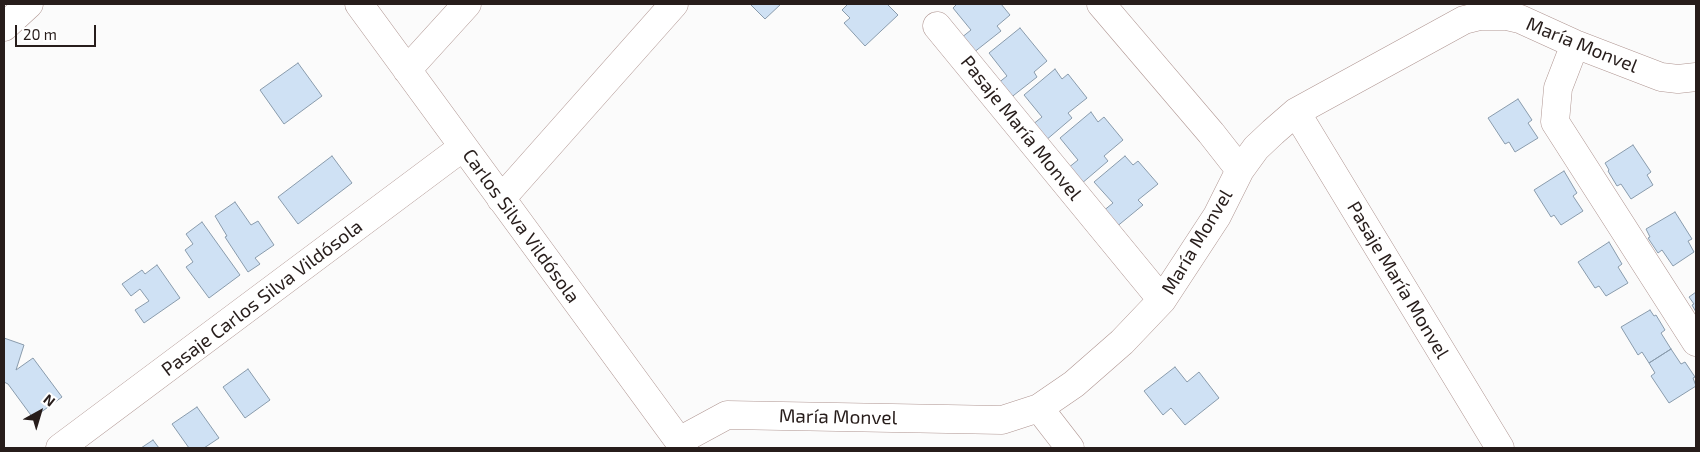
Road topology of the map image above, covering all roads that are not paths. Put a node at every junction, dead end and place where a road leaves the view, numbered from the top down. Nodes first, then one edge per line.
1 (29, 4) edge
2 (358, 4) edge
3 (467, 4) edge
4 (674, 4) edge
5 (1101, 4) edge
6 (937, 26) dead end
7 (4, 27) edge
8 (1574, 44) junction
9 (407, 70) junction
10 (1696, 78) edge
11 (1296, 112) junction
12 (463, 147) junction
13 (1240, 170) junction
14 (501, 199) junction
15 (1162, 300) junction
16 (1696, 342) edge
17 (1039, 408) junction
18 (681, 445) edge
19 (60, 448) edge
20 (1070, 448) edge
21 (1500, 448) edge

1 - 7 street
2 - 9 street, Carlos Silva Vildósola
3 - 9 street
4 - 14 street
5 - 13 street
6 - 15 street, Pasaje María Monvel
8 - 10 street, María Monvel
8 - 11 street, María Monvel
8 - 16 street
9 - 12 street, Carlos Silva Vildósola
11 - 13 street, María Monvel
11 - 21 street, Pasaje María Monvel
12 - 14 street, Carlos Silva Vildósola
12 - 19 street, Pasaje Carlos Silva Vildósola
13 - 15 street, María Monvel
14 - 18 street, Carlos Silva Vildósola
15 - 17 street, María Monvel
17 - 18 street, María Monvel
17 - 20 street

